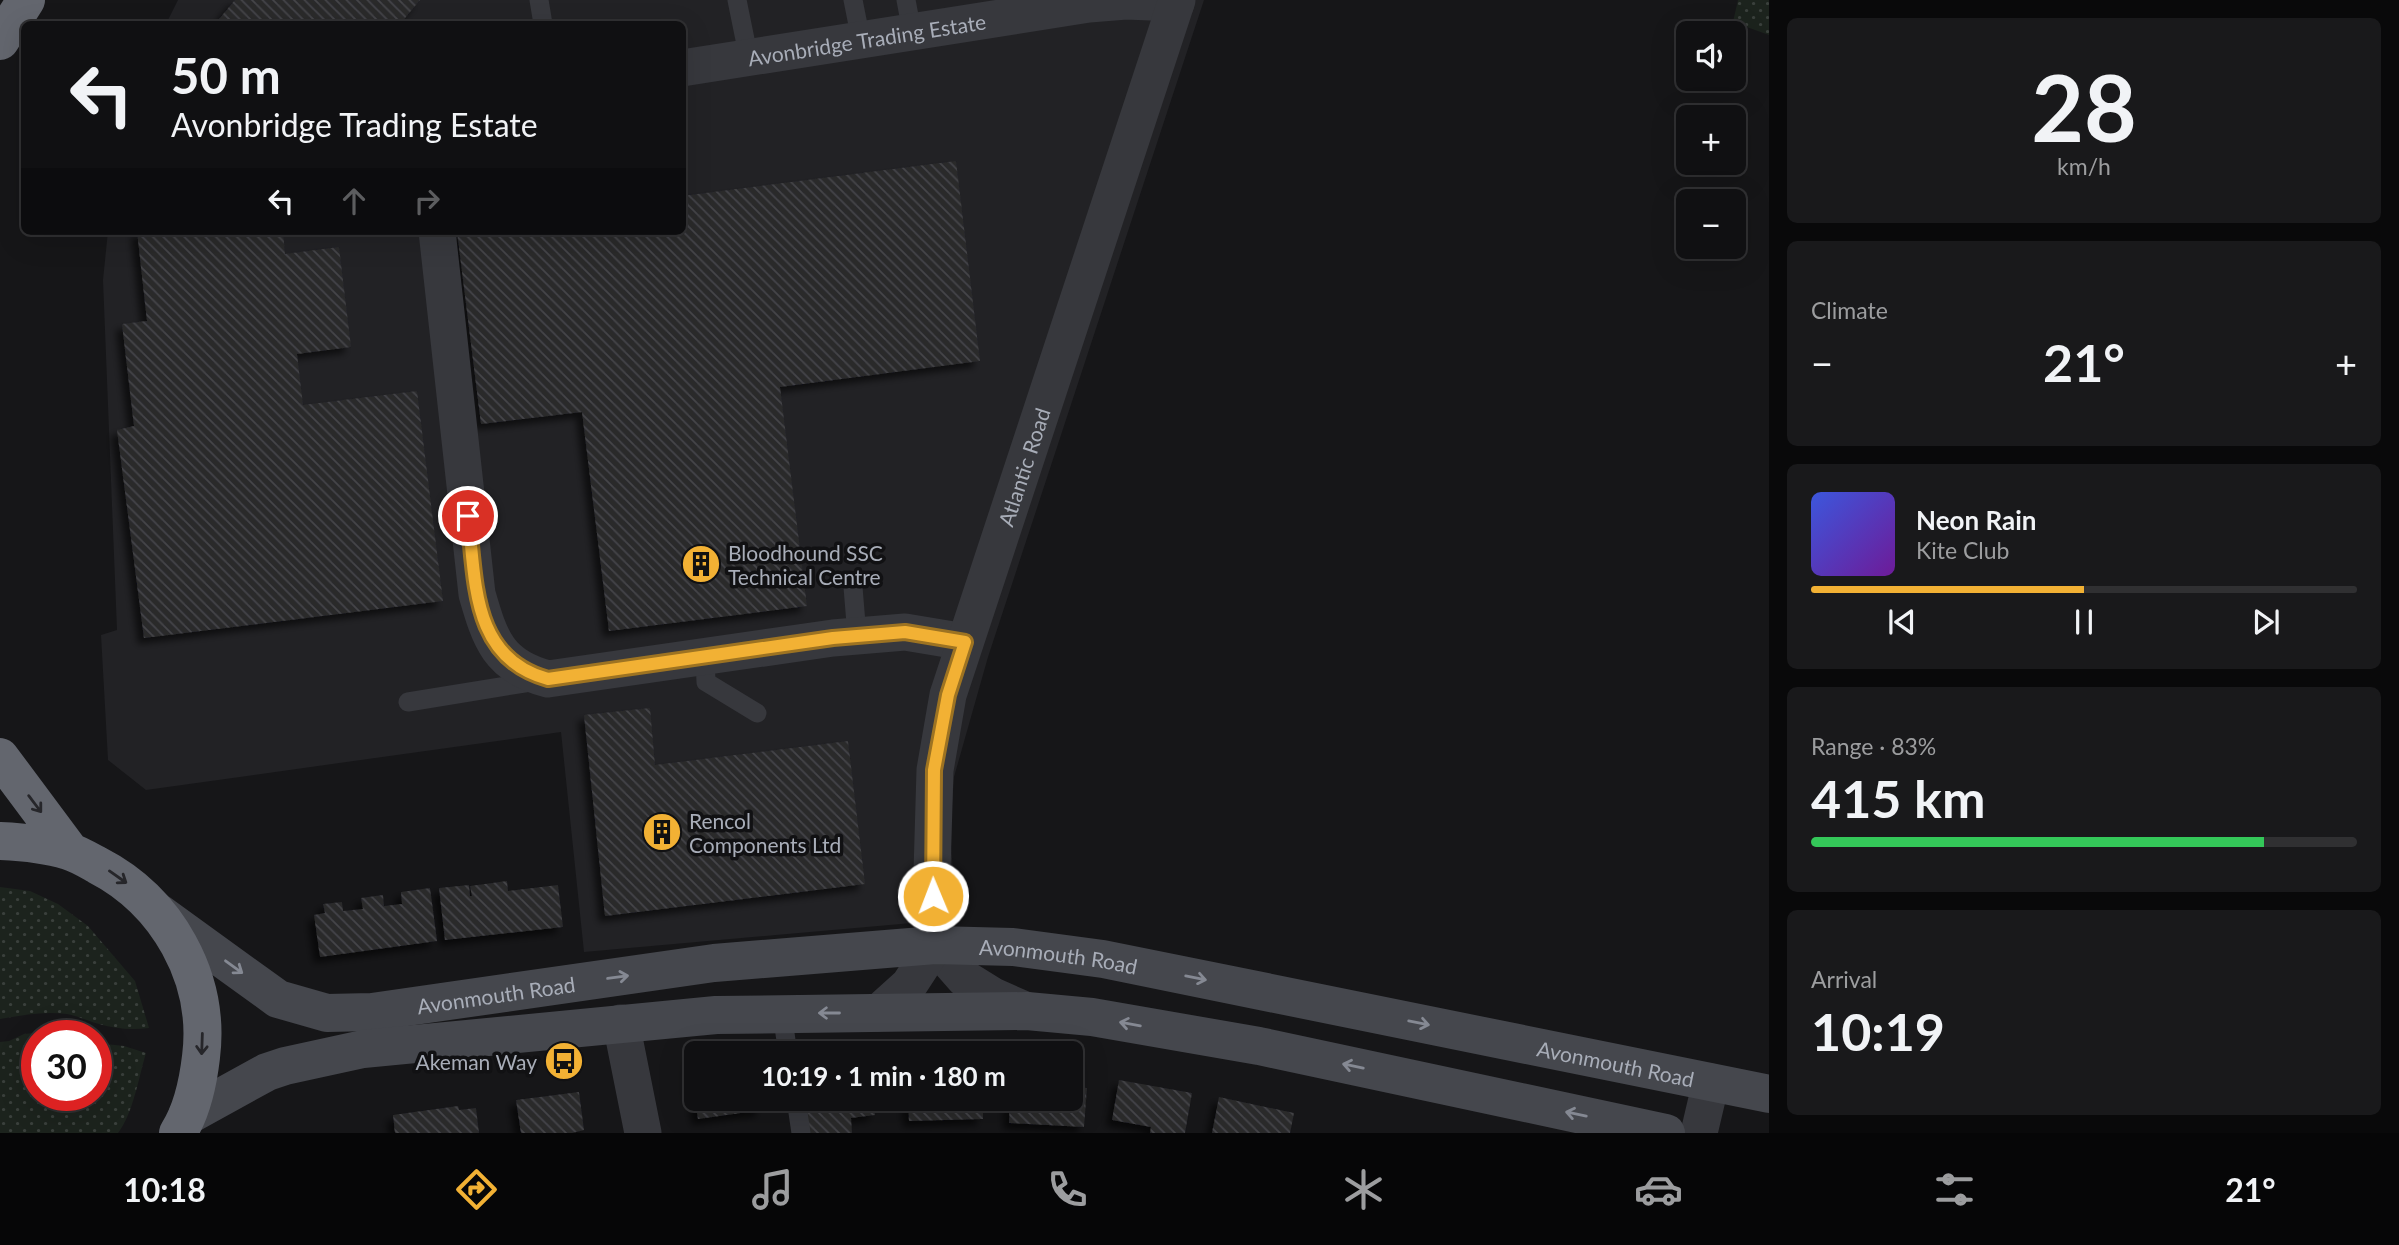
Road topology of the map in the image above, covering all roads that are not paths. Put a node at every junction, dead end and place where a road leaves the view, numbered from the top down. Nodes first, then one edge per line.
1 (26, 0) edge
2 (539, 0) edge
3 (737, 0) edge
4 (853, 0) edge
5 (1126, 0) edge
6 (1177, 1) edge
7 (909, 16) edge
8 (542, 21) edge
9 (861, 40) junction
10 (0, 41) edge
11 (749, 59) junction
12 (686, 67) edge
13 (437, 235) edge
14 (853, 587) dead end
15 (857, 636) junction
16 (965, 642) junction
17 (705, 657) junction
18 (548, 679) junction
19 (408, 702) dead end
20 (757, 713) dead end
21 (0, 757) edge
22 (0, 841) edge
23 (70, 851) junction
24 (159, 913) junction
25 (935, 945) junction
26 (1027, 1011) junction
27 (782, 1013) junction
28 (878, 1013) junction
29 (621, 1023) junction
30 (787, 1041) edge
31 (1711, 1082) junction
32 (1769, 1094) edge
33 (798, 1111) edge
34 (182, 1128) edge
35 (643, 1133) edge
36 (801, 1133) edge
37 (1666, 1133) edge
38 (1699, 1133) edge

1 - 10 highway
2 - 8 lane
3 - 11 lane
4 - 9 lane
5 - 6 street, Avonbridge Trading Estate
5 - 7 street, Avonbridge Trading Estate
6 - 16 street, Atlantic Road
7 - 9 street, Avonbridge Trading Estate
9 - 11 street, Avonbridge Trading Estate
11 - 12 street, Avonbridge Trading Estate
13 - 18 street
14 - 15 lane
15 - 16 street
15 - 17 street
16 - 25 street, Atlantic Road
17 - 18 street
17 - 20 lane
18 - 19 lane
21 -> 23 highway
22 - 23 highway
23 -> 24 highway
24 -> 25 main road, Avonmouth Road
24 -> 34 highway
25 - 26 street
25 - 28 street
25 -> 31 main road, Avonmouth Road
26 - 28 main road, Avonmouth Road
37 -> 26 main road, Avonmouth Road
28 -> 27 main road, Avonmouth Road
27 - 29 main road, Avonmouth Road
27 - 30 lane
29 - 34 main road, Avonmouth Road
29 - 35 street
31 - 32 main road, Avonmouth Road
31 - 38 street
33 - 36 lane

